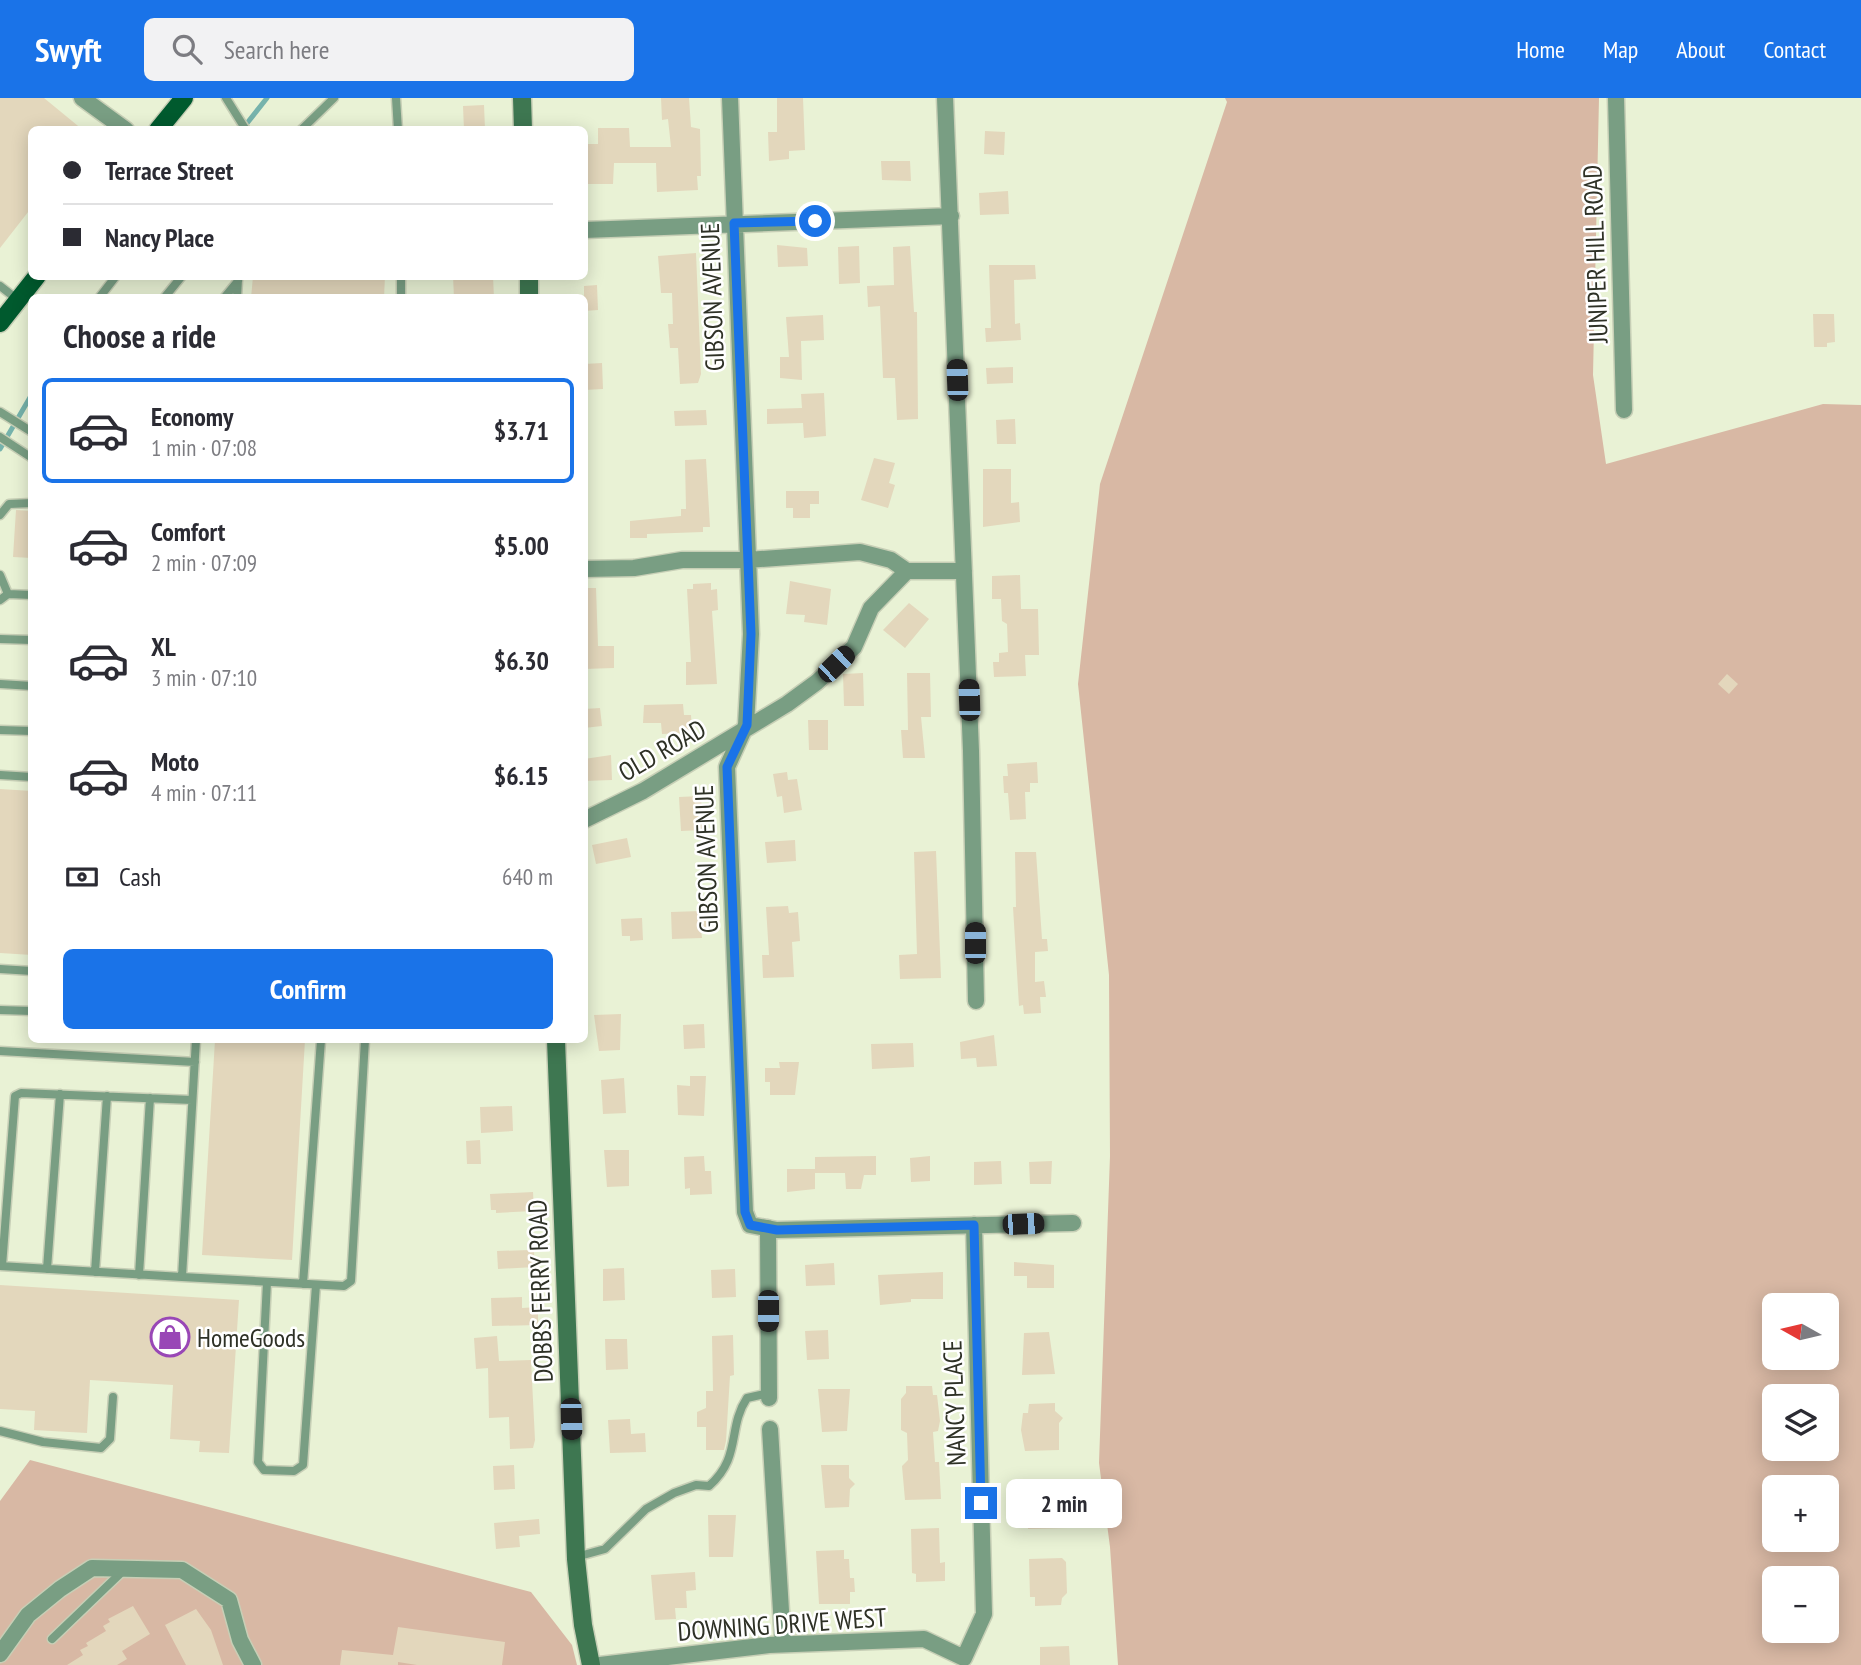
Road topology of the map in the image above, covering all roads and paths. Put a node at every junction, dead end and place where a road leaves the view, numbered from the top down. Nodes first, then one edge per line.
1 (184, 98) edge
2 (226, 98) edge
3 (334, 98) edge
4 (396, 98) edge
5 (522, 98) edge
6 (730, 98) edge
7 (945, 98) edge
8 (1616, 98) edge
9 (93, 101) edge
10 (121, 126) edge
11 (161, 126) edge
12 (244, 126) edge
13 (305, 126) edge
14 (398, 126) edge
15 (523, 126) edge
16 (951, 216) junction
17 (734, 223) junction
18 (588, 230) edge
19 (34, 280) edge
20 (113, 280) edge
21 (179, 280) edge
22 (0, 286) edge
23 (102, 294) edge
24 (167, 294) edge
25 (18, 300) junction
26 (0, 323) edge
27 (1624, 410) dead end
28 (1, 413) edge
29 (28, 430) edge
30 (0, 437) edge
31 (28, 455) edge
32 (28, 503) edge
33 (0, 515) edge
34 (747, 560) junction
35 (588, 569) edge
36 (964, 571) junction
37 (907, 572) junction
38 (0, 575) edge
39 (28, 595) edge
40 (4, 597) edge
41 (0, 639) edge
42 (28, 640) edge
43 (0, 684) edge
44 (28, 686) edge
45 (0, 730) edge
46 (744, 730) junction
47 (28, 732) edge
48 (0, 775) edge
49 (28, 777) edge
50 (588, 818) edge
51 (0, 969) edge
52 (28, 971) edge
53 (976, 1002) dead end
54 (0, 1010) edge
55 (28, 1012) edge
56 (196, 1043) edge
57 (321, 1043) edge
58 (365, 1043) edge
59 (556, 1043) edge
60 (1, 1050) edge
61 (195, 1062) junction
62 (60, 1094) junction
63 (107, 1096) junction
64 (150, 1098) junction
65 (192, 1100) junction
66 (1073, 1223) dead end
67 (974, 1225) junction
68 (768, 1228) junction
69 (1, 1266) edge
70 (47, 1269) junction
71 (95, 1272) junction
72 (139, 1275) junction
73 (182, 1278) junction
74 (267, 1282) junction
75 (303, 1284) junction
76 (316, 1285) junction
77 (769, 1396) joint
78 (113, 1397) dead end
79 (770, 1429) dead end
80 (0, 1431) edge
81 (576, 1557) junction
82 (127, 1567) junction
83 (52, 1639) dead end
84 (783, 1644) junction
85 (1, 1651) edge
86 (964, 1658) joint
87 (253, 1665) edge
88 (592, 1665) edge
89 (600, 1665) edge

1 - 11 main road
2 - 12 lane
3 - 13 lane
4 - 14 lane
5 - 15 main road
6 - 17 street, GIBSON AVENUE
7 - 16 street
8 - 27 street, JUNIPER HILL ROAD
9 - 10 street
16 - 17 street
16 - 36 street
17 - 18 street
17 - 34 street, GIBSON AVENUE
19 - 25 main road
20 - 23 lane
21 - 24 lane
22 - 25 lane
25 - 26 main road
28 - 29 lane
30 - 31 lane
32 - 33 lane
34 - 35 street
34 - 37 street
34 - 46 street, GIBSON AVENUE
36 - 37 street
36 - 53 street
37 - 46 street, OLD ROAD
38 - 40 lane
39 - 40 lane
41 - 42 lane
43 - 44 lane
45 - 47 lane
46 - 50 street, OLD ROAD
46 - 68 street, GIBSON AVENUE
48 - 49 lane
51 - 52 lane
54 - 55 lane
56 - 61 lane
57 - 75 lane
58 - 76 lane
59 - 81 main road, DOBBS FERRY ROAD
60 - 61 lane
61 - 65 lane
62 - 63 lane
62 - 69 lane
62 - 70 lane
63 - 64 lane
63 - 71 lane
64 - 65 lane
64 - 72 lane
65 - 73 lane
66 - 67 street
67 - 68 street
67 - 86 street, NANCY PLACE
68 - 77 street
69 - 70 lane
70 - 71 lane
71 - 72 lane
72 - 73 lane
73 - 74 lane
74 - 75 lane
74 - 76 lane
75 - 76 lane
77 - 81 lane
78 - 80 lane
79 - 84 street
81 - 88 main road, DOBBS FERRY ROAD
82 - 83 lane
82 - 85 street
82 - 87 street
84 - 86 street, DOWNING DRIVE WEST
84 - 89 street, DOWNING DRIVE WEST

